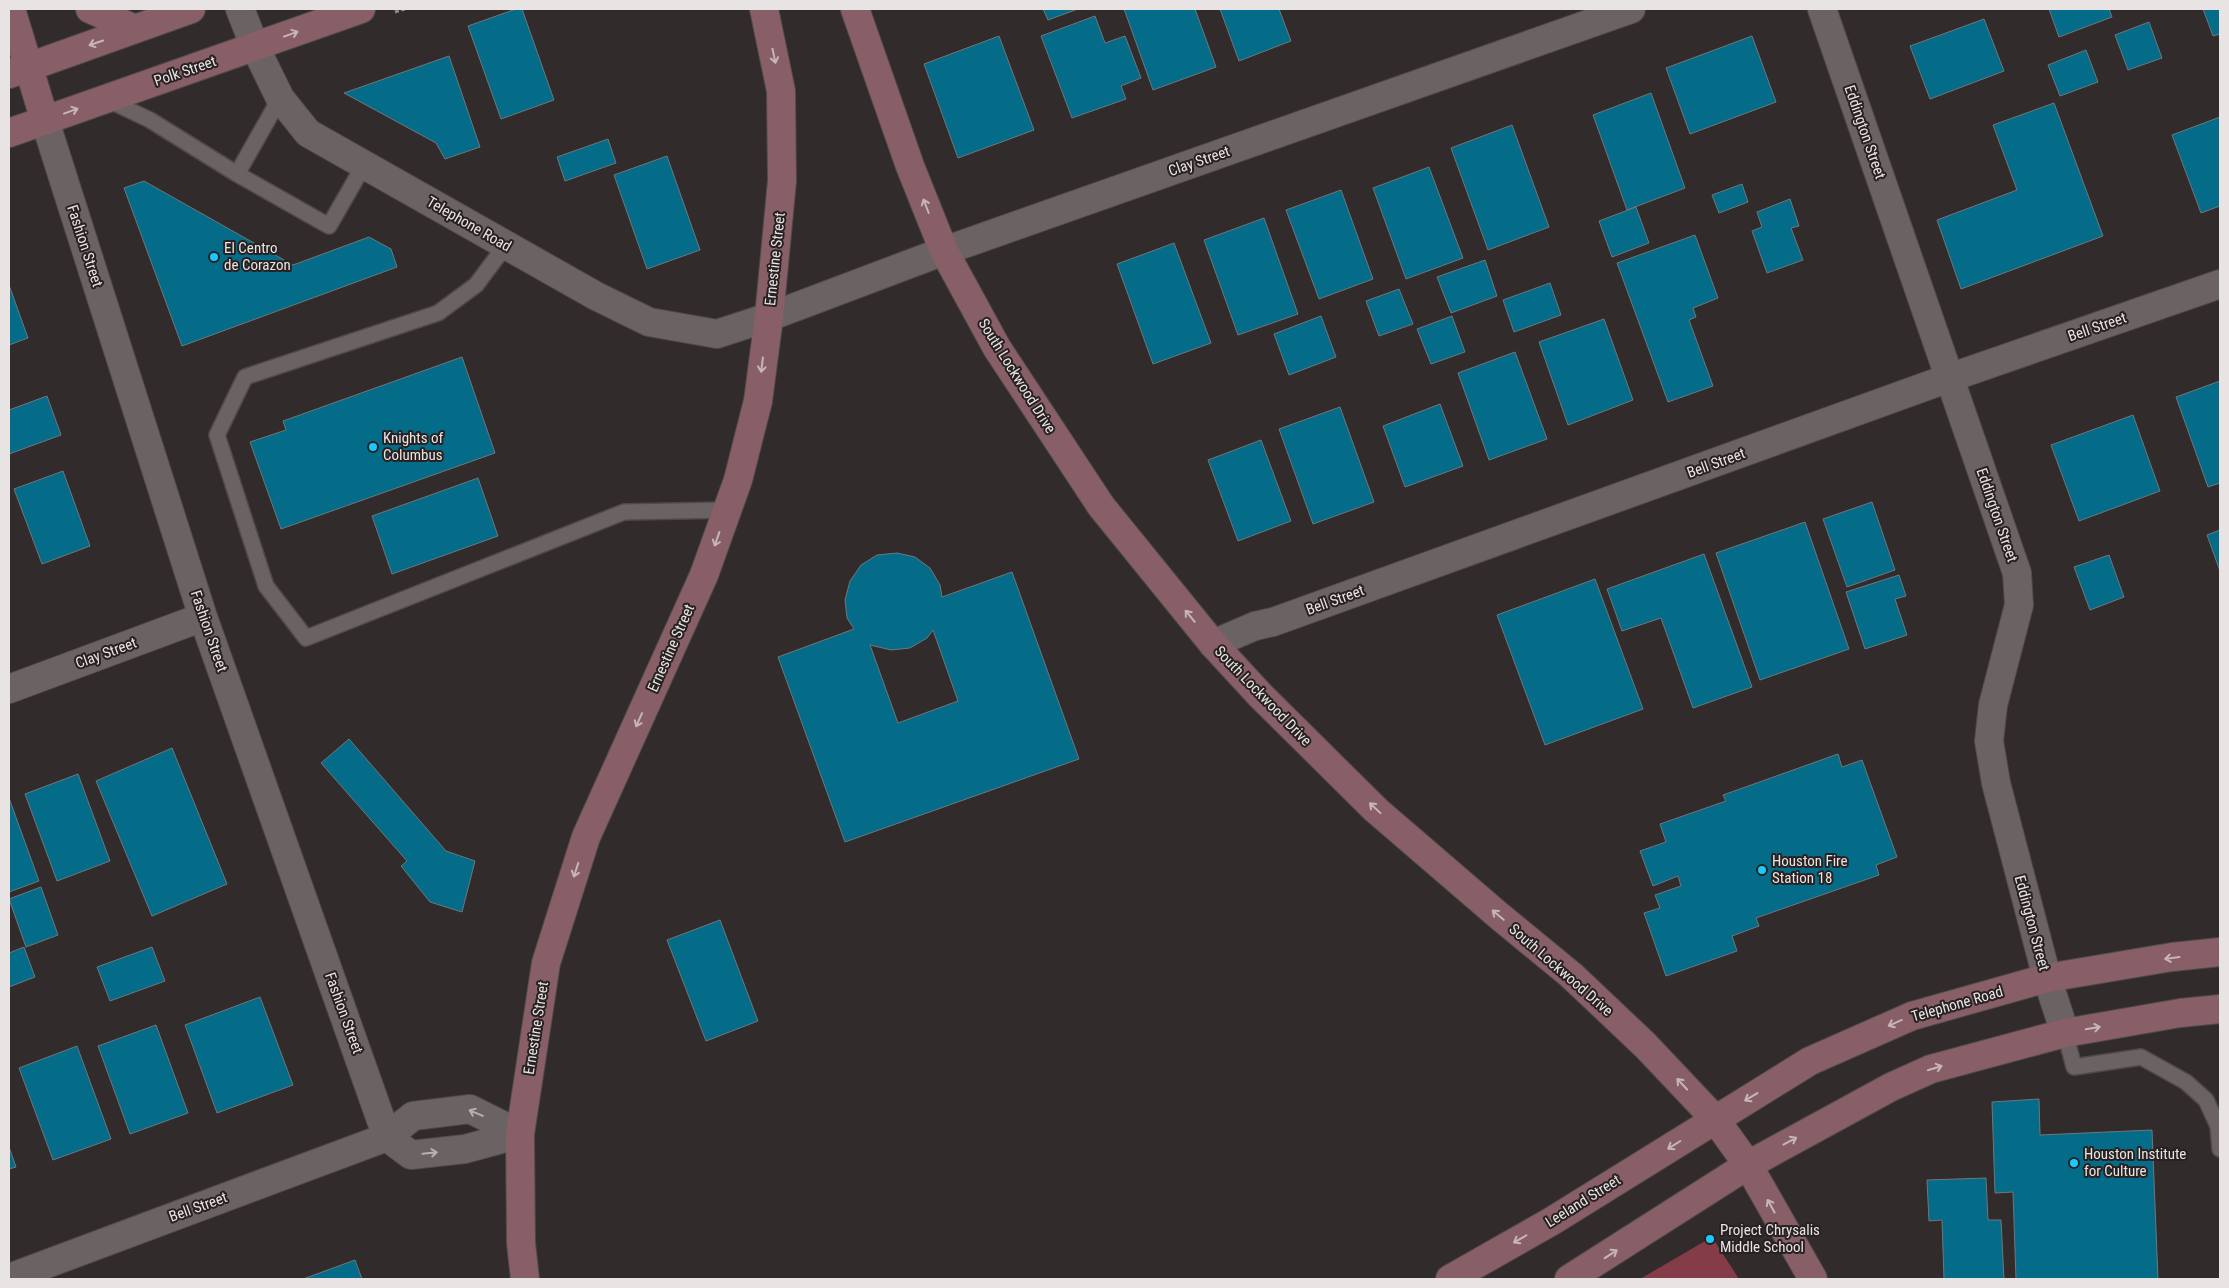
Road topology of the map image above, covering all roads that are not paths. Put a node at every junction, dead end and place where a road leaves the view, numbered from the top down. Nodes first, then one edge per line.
1 (11, 9) edge
2 (90, 9) edge
3 (191, 9) edge
4 (240, 9) edge
5 (362, 9) edge
6 (764, 9) edge
7 (855, 9) edge
8 (1630, 9) edge
9 (1822, 9) edge
10 (135, 29) junction
11 (255, 47) junction
12 (18, 70) edge
13 (280, 98) junction
14 (106, 99) junction
15 (45, 121) junction
16 (9, 133) edge
17 (364, 165) junction
18 (237, 174) junction
19 (506, 245) junction
20 (944, 251) junction
21 (2220, 284) edge
22 (769, 317) junction
23 (1949, 378) junction
24 (727, 510) junction
25 (203, 617) junction
26 (1213, 644) junction
27 (9, 689) edge
28 (2220, 952) edge
29 (2047, 978) junction
30 (2220, 1009) edge
31 (2065, 1033) junction
32 (2213, 1098) edge
33 (1715, 1119) junction
34 (520, 1134) junction
35 (387, 1137) junction
36 (2220, 1149) edge
37 (1748, 1165) junction
38 (9, 1278) edge
39 (525, 1279) edge
40 (1450, 1279) edge
41 (1569, 1279) edge
42 (1812, 1279) edge

1 - 12 main road
2 - 10 main road
3 - 10 main road
4 - 11 street, Telephone Road
11 -> 5 main road, Polk Street
6 -> 22 main road, Ernestine Street
20 -> 7 main road, South Lockwood Drive
8 - 20 street, Clay Street
9 - 23 street, Eddington Street
10 -> 12 main road
11 - 13 street, Telephone Road
11 - 14 main road, Polk Street
12 - 15 main road
13 - 17 street, Telephone Road
13 - 18 lane
15 -> 14 main road, Polk Street
14 - 18 lane
15 - 16 main road, Polk Street
15 - 25 street, Fashion Street
17 - 18 lane
17 - 19 street, Telephone Road
19 - 22 street, Telephone Road
19 - 24 lane
20 - 22 street, Clay Street
26 -> 20 main road, South Lockwood Drive
21 - 23 street, Bell Street
22 -> 24 main road, Ernestine Street
23 - 26 street, Bell Street
23 - 29 street, Eddington Street
24 -> 34 main road, Ernestine Street
25 - 27 street, Clay Street
25 - 35 street, Fashion Street
33 -> 26 main road, South Lockwood Drive
28 -> 29 main road, Telephone Road
29 - 31 street, Eddington Street
29 -> 33 main road, Telephone Road
31 -> 30 main road
31 - 32 lane
37 -> 31 main road
32 - 36 lane
33 - 37 main road, South Lockwood Drive
33 -> 40 main road, Leeland Street
35 -> 34 street
34 -> 35 street, Bell Street
34 - 39 main road, Ernestine Street
35 - 38 street, Bell Street
41 -> 37 main road
42 -> 37 main road, South Lockwood Drive

